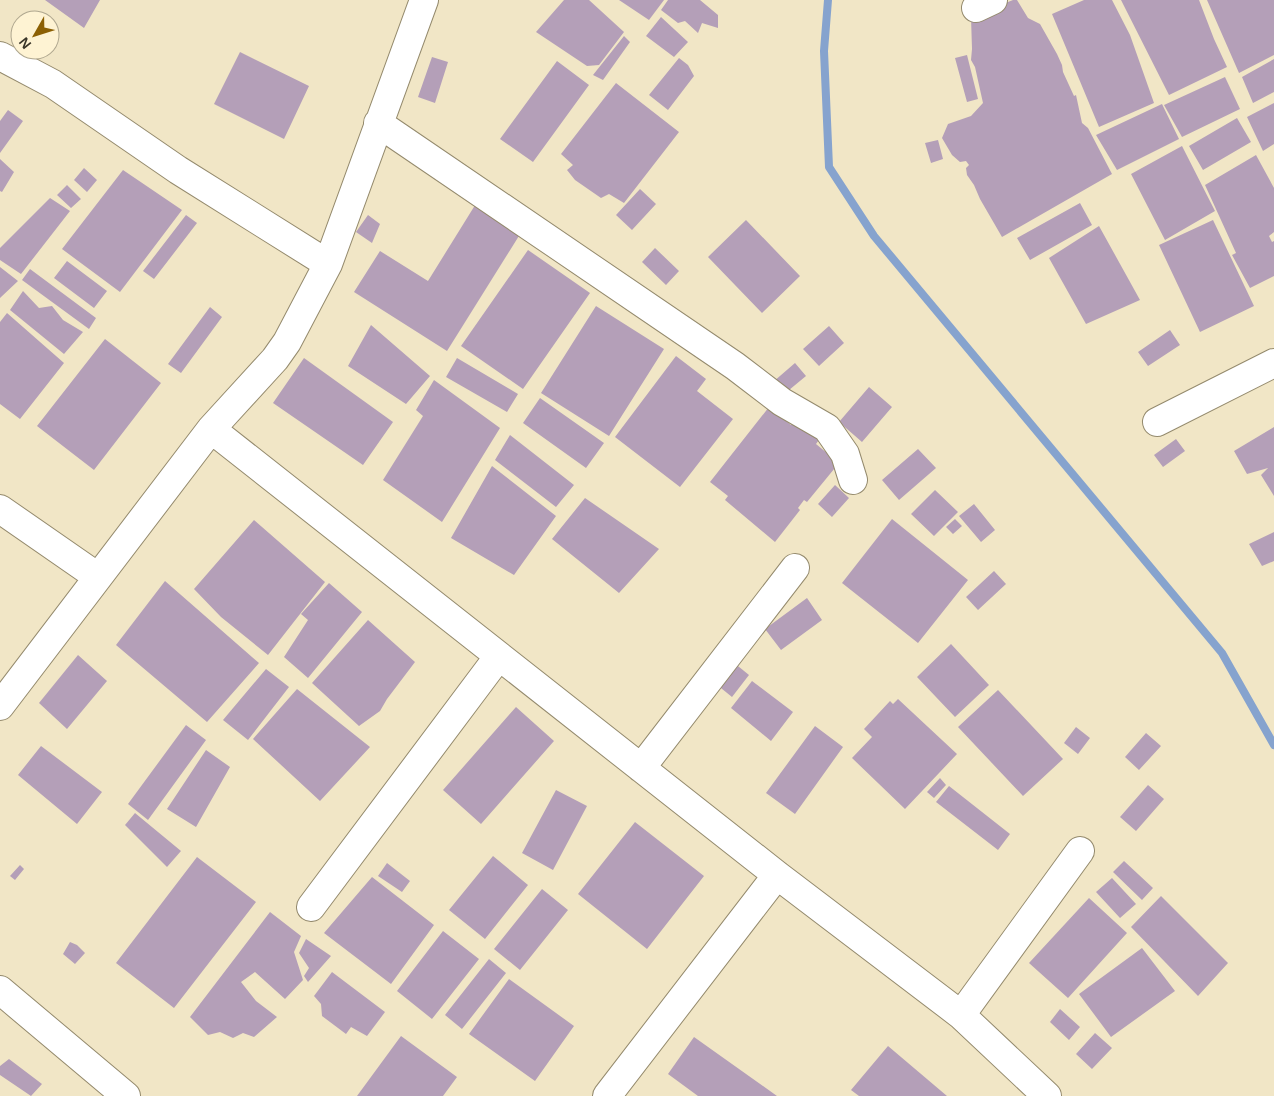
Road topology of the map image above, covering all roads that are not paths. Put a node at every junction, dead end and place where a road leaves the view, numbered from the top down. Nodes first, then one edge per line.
1 (424, 0) edge
2 (0, 56) edge
3 (378, 123) junction
4 (328, 264) junction
5 (1274, 363) edge
6 (1158, 422) dead end
7 (210, 429) junction
8 (853, 480) dead end
9 (0, 509) edge
10 (795, 568) dead end
11 (98, 577) junction
12 (499, 656) junction
13 (0, 706) edge
14 (641, 768) junction
15 (1080, 851) dead end
16 (777, 874) junction
17 (310, 906) dead end
18 (0, 990) edge
19 (961, 1016) junction
20 (126, 1096) edge
21 (607, 1096) edge
22 (1047, 1096) edge

1 - 3 street
2 - 4 street
3 - 4 street
3 - 8 street
4 - 7 street
5 - 6 street
7 - 11 street
7 - 12 street
9 - 11 street
10 - 14 street
11 - 13 street
12 - 14 street
12 - 17 street
14 - 16 street
15 - 19 street
16 - 19 street
16 - 21 street
18 - 20 street
19 - 22 street

